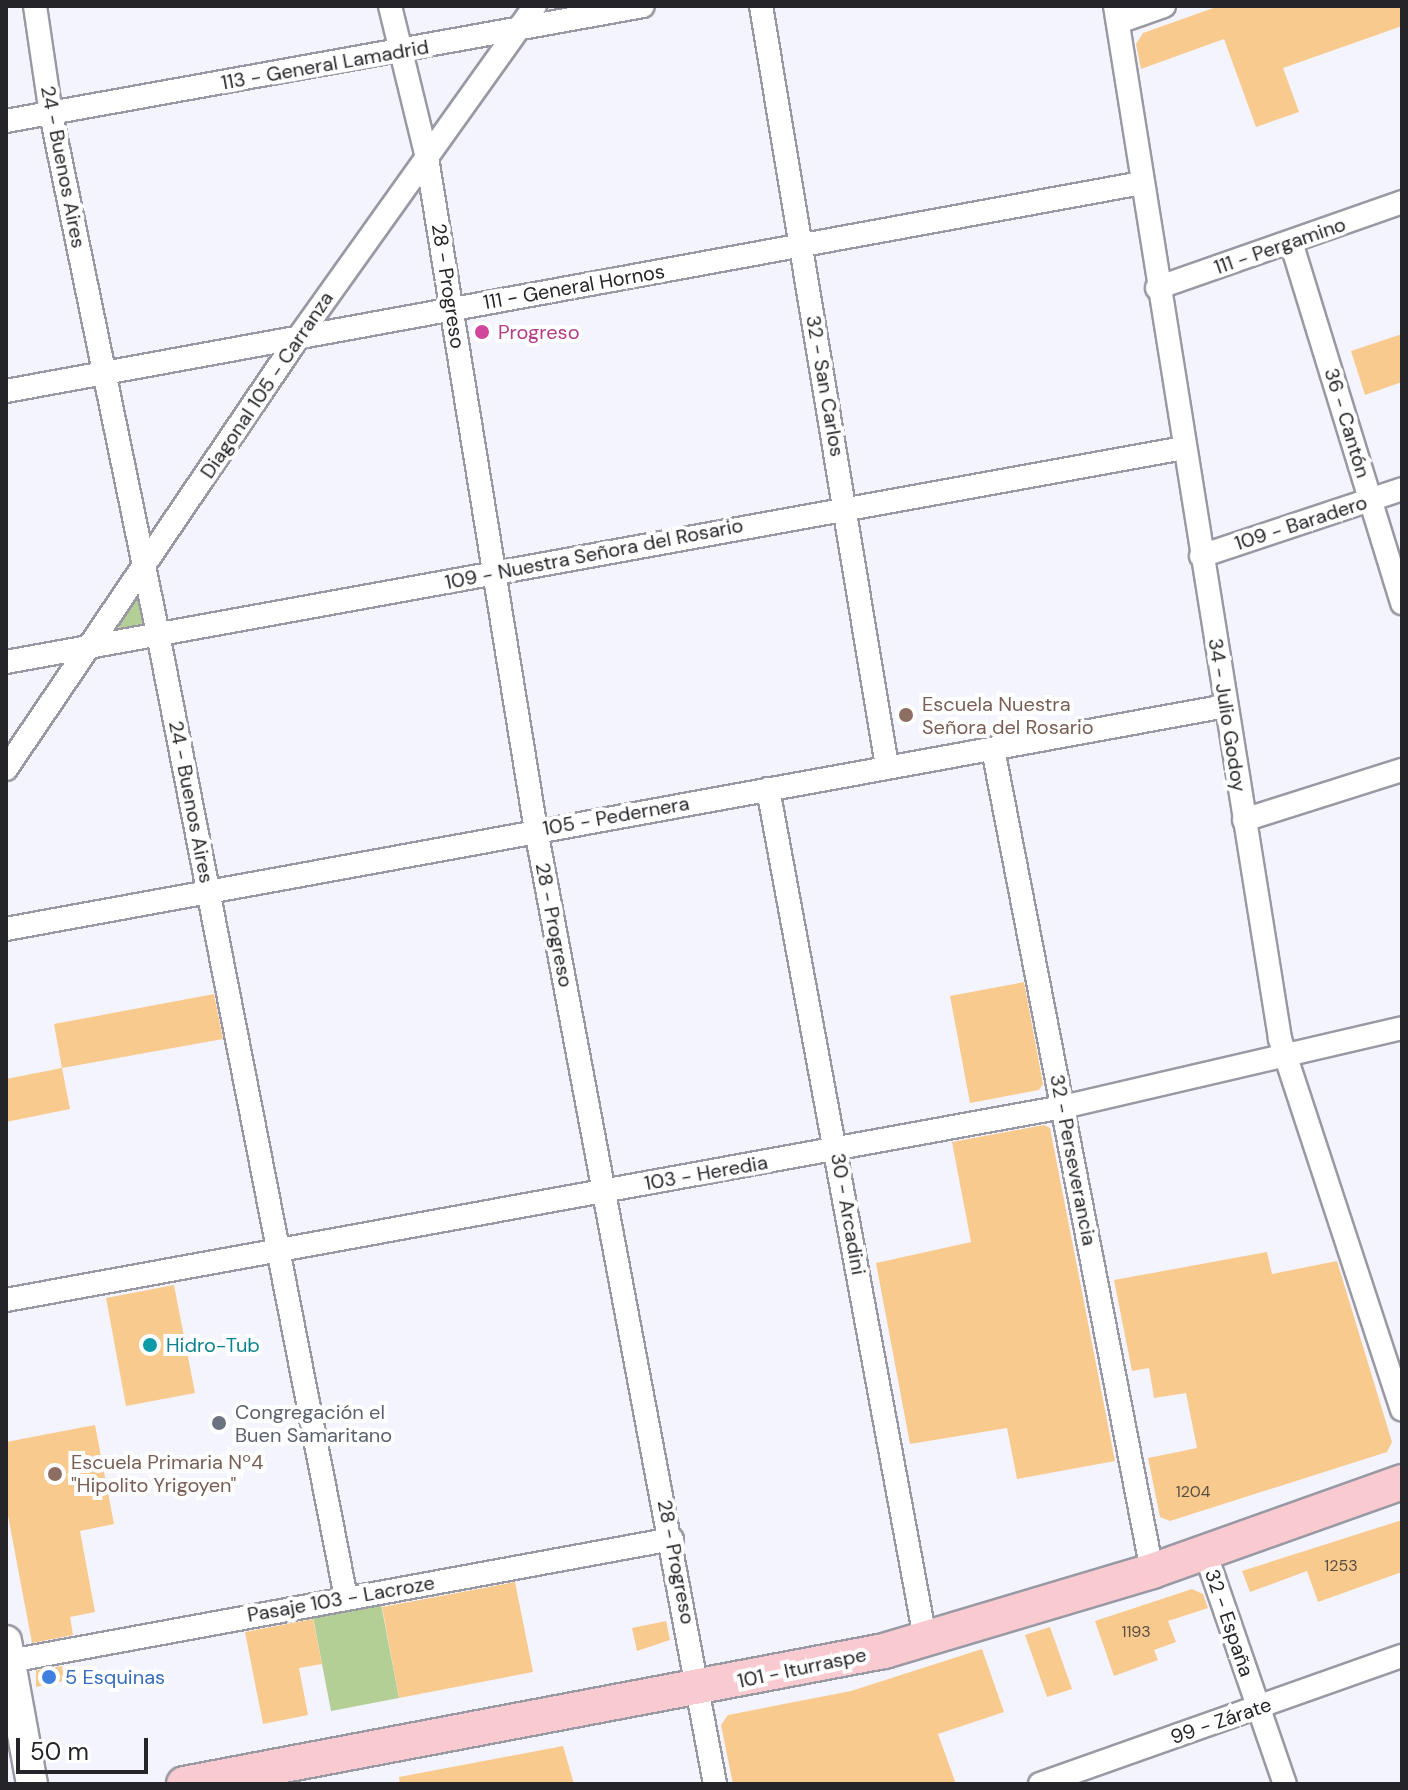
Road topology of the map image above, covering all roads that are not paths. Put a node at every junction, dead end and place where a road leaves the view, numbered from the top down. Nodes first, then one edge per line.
1 (35, 6) edge
2 (390, 6) edge
3 (535, 6) edge
4 (643, 6) edge
5 (761, 6) edge
6 (1164, 6) edge
7 (1117, 14) edge
8 (518, 29) junction
9 (402, 52) junction
10 (51, 114) junction
11 (6, 121) edge
12 (427, 158) junction
13 (1141, 183) junction
14 (1402, 202) edge
15 (1291, 242) junction
16 (801, 246) junction
17 (1157, 288) junction
18 (452, 309) junction
19 (298, 338) junction
20 (105, 373) junction
21 (6, 391) edge
22 (1183, 448) junction
23 (1402, 489) edge
24 (1370, 500) junction
25 (846, 506) junction
26 (1201, 556) junction
27 (144, 569) junction
28 (494, 574) junction
29 (1402, 603) edge
30 (158, 634) junction
31 (90, 647) junction
32 (6, 662) edge
33 (1226, 706) junction
34 (993, 749) junction
35 (887, 766) junction
36 (6, 769) edge
37 (1402, 770) edge
38 (768, 789) junction
39 (1244, 820) junction
40 (536, 830) junction
41 (208, 891) junction
42 (6, 929) edge
43 (1402, 1028) edge
44 (1286, 1058) junction
45 (1063, 1107) junction
46 (836, 1149) junction
47 (603, 1191) junction
48 (278, 1250) junction
49 (6, 1300) edge
50 (1402, 1409) edge
51 (1402, 1482) edge
52 (672, 1539) junction
53 (1205, 1552) junction
54 (1152, 1571) junction
55 (346, 1598) junction
56 (925, 1638) junction
57 (7, 1654) edge
58 (1402, 1656) edge
59 (700, 1689) junction
60 (1258, 1708) junction
61 (14, 1718) edge
62 (32, 1784) edge
63 (184, 1784) edge
64 (715, 1784) edge
65 (1040, 1784) edge
66 (1285, 1784) edge

1 - 10 street, 24 - Buenos Aires
2 - 9 street, 28 - Progreso
3 - 8 street, Diagonal 105 - Carranza
4 - 8 street, 113 - General Lamadrid
5 - 16 street, 32 - San Carlos
6 - 7 street
7 - 13 street, 34 - Julio Godoy
8 - 9 street, 113 - General Lamadrid
8 - 12 street, Diagonal 105 - Carranza
9 - 10 street, 113 - General Lamadrid
9 - 12 street, 28 - Progreso
10 - 11 street, 113 - General Lamadrid
10 - 20 street, 24 - Buenos Aires
12 - 18 street, 28 - Progreso
12 - 19 street, Diagonal 105 - Carranza
13 - 16 street, 111 - General Hornos
13 - 17 street, 34 - Julio Godoy
14 - 15 street, 111 - Pergamino
15 - 17 street, 111 - Pergamino
15 - 24 street, 36 - Cantón
16 - 18 street, 111 - General Hornos
16 - 25 street, 32 - San Carlos
17 - 22 street, 34 - Julio Godoy
18 - 19 street, 111 - General Hornos
18 - 28 street, 28 - Progreso
19 - 20 street, 111 - General Hornos
19 - 27 street, Diagonal 105 - Carranza
20 - 21 street, 111 - General Hornos
20 - 27 street, 24 - Buenos Aires
22 - 25 street, 109 - Nuestra Señora del Rosario
22 - 26 street, 34 - Julio Godoy
23 - 24 street, 109 - Baradero
24 - 26 street, 109 - Baradero
24 - 29 street, 36 - Cantón
25 - 28 street, 109 - Nuestra Señora del Rosario
25 - 35 street, 32 - San Carlos
26 - 33 street, 34 - Julio Godoy
27 - 30 street, 24 - Buenos Aires
27 - 31 street, Diagonal 105 - Carranza
28 - 30 street, 109 - Nuestra Señora del Rosario
28 - 40 street, 28 - Progreso
30 - 31 street, 109 - Nuestra Señora del Rosario
30 - 41 street, 24 - Buenos Aires
31 - 32 street, 109 - Nuestra Señora del Rosario
31 - 36 street, Diagonal 105 - Carranza
33 - 34 street, 105 - Pedernera
33 - 39 street, 34 - Julio Godoy
34 - 35 street, 105 - Pedernera
34 - 45 street, 32 - Perseverancia
35 - 38 street, 105 - Pedernera
37 - 39 street
38 - 40 street, 105 - Pedernera
38 - 46 street, 30 - Arcadini
39 - 44 street, 34 - Julio Godoy
40 - 41 street, 105 - Pedernera
40 - 47 street, 28 - Progreso
41 - 42 street, 105 - Pedernera
41 - 48 street, 24 - Buenos Aires
43 - 44 street, 103 - Heredia
44 - 45 street, 103 - Heredia
44 - 50 street, 34 - Julio Godoy
45 - 46 street, 103 - Heredia
45 - 54 street, 32 - Perseverancia
46 - 47 street, 103 - Heredia
46 - 56 street, 30 - Arcadini
47 - 48 street, 103 - Heredia
47 - 52 street, 28 - Progreso
48 - 49 street, 103 - Heredia
48 - 55 street, 24 - Buenos Aires
51 - 53 main road, 101 - Iturraspe
52 - 55 street, Pasaje 103 - Lacroze
52 - 59 street, 28 - Progreso
53 - 54 main road, 101 - Iturraspe
53 - 60 street, 32 - España
54 - 56 main road, 101 - Iturraspe
55 - 57 street, Pasaje 103 - Lacroze
56 - 59 main road, 101 - Iturraspe
57 - 61 street
58 - 60 street, 99 - Zárate
59 - 63 main road, 101 - Iturraspe
59 - 64 street, 28 - Progreso
60 - 65 street, 99 - Zárate
60 - 66 street, 32 - España
61 - 62 street

